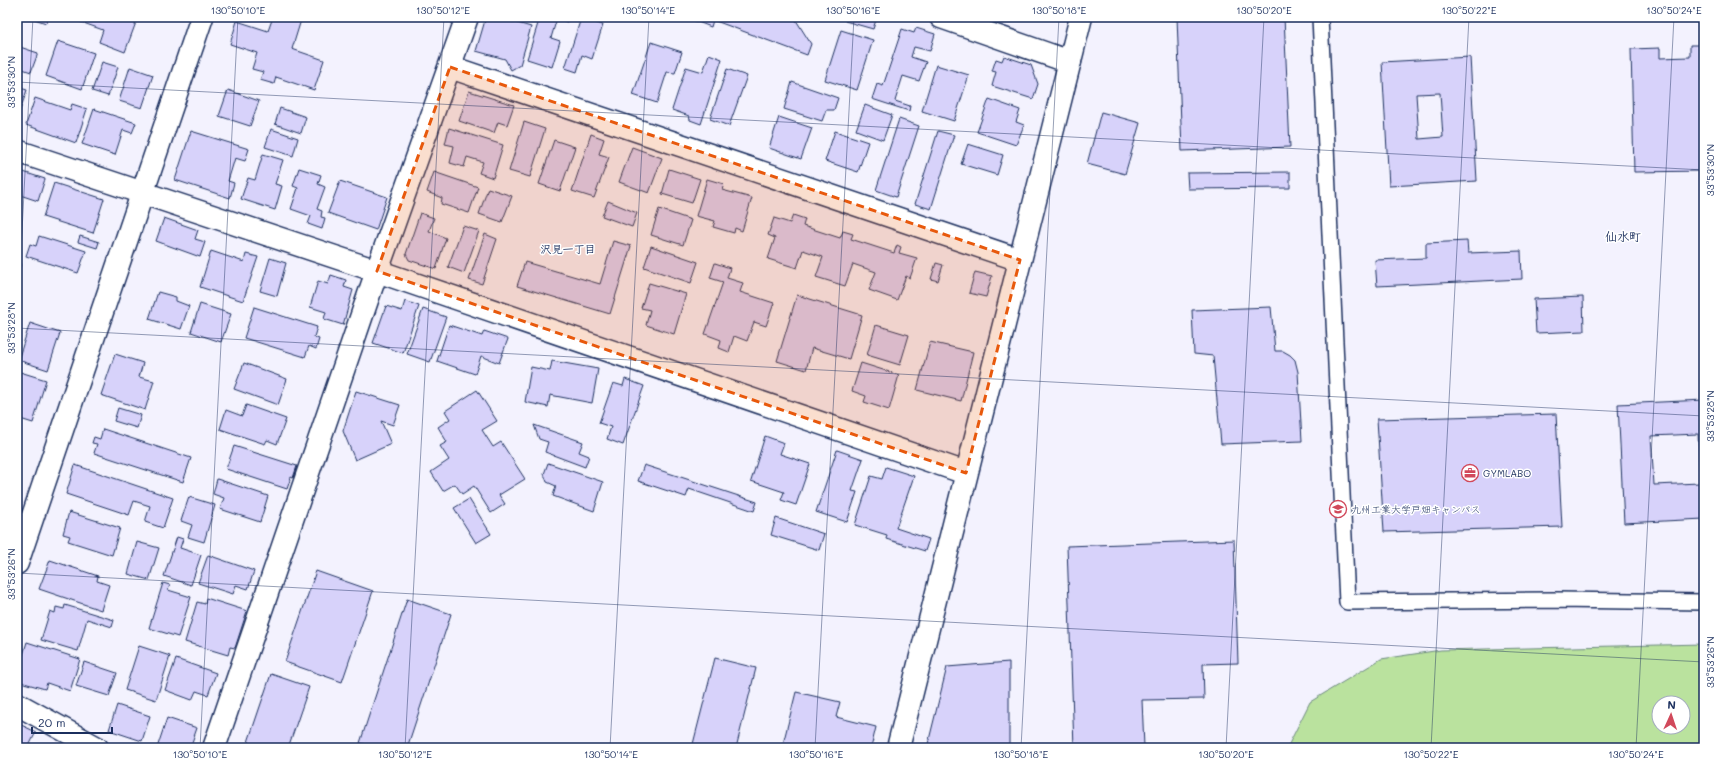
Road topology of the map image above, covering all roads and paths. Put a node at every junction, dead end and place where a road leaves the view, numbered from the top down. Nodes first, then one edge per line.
1 (202, 17) edge
2 (467, 17) edge
3 (941, 17) edge
4 (1081, 17) edge
5 (1320, 17) edge
6 (1070, 62) junction
7 (450, 67) junction
8 (17, 151) edge
9 (144, 193) junction
10 (1020, 260) junction
11 (377, 271) junction
12 (966, 472) junction
13 (17, 563) edge
14 (1704, 602) edge
15 (17, 704) edge
16 (97, 748) edge
17 (214, 748) edge
18 (898, 748) edge

1 - 9 street
2 - 7 street
3 - 6 street
4 - 6 street
5 - 14 lane
6 - 10 street
7 - 10 street
7 - 11 street
8 - 9 street
9 - 11 street
9 - 13 street
10 - 12 street
11 - 12 street
11 - 17 street
12 - 18 street
15 - 16 street

